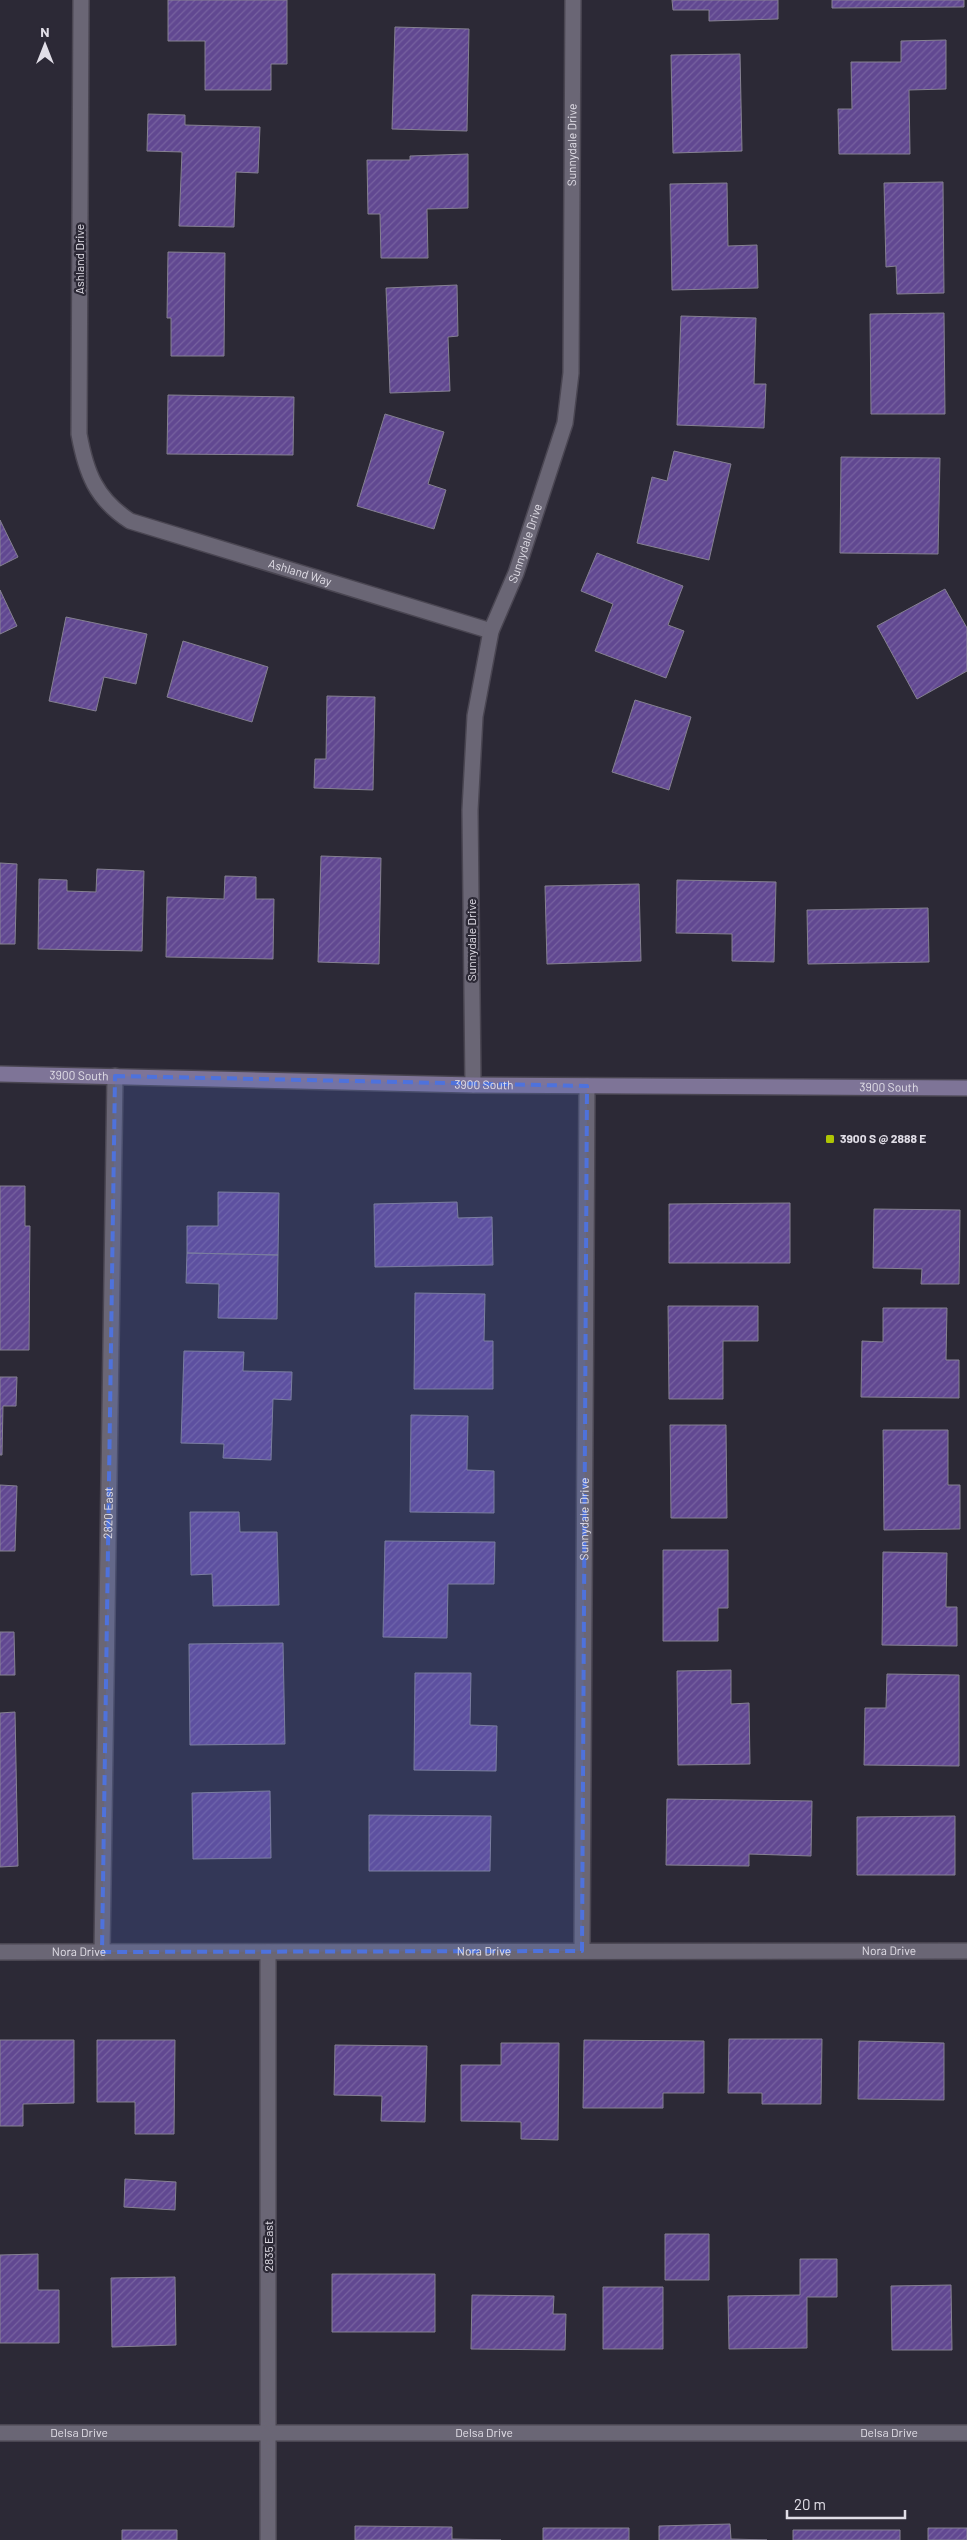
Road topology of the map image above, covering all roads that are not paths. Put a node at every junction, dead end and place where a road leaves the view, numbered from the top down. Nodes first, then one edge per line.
1 (81, 0) edge
2 (573, 0) edge
3 (112, 509) joint
4 (491, 631) junction
5 (0, 1074) edge
6 (115, 1076) junction
7 (473, 1085) junction
8 (587, 1086) junction
9 (967, 1088) edge
10 (582, 1951) junction
11 (967, 1951) edge
12 (0, 1952) edge
13 (102, 1952) junction
14 (268, 1952) junction
15 (0, 2433) edge
16 (269, 2433) junction
17 (967, 2433) edge
18 (268, 2540) edge

1 - 3 street, Ashland Drive
2 - 4 street, Sunnydale Drive
3 - 4 street, Ashland Way
4 - 7 street, Sunnydale Drive
5 - 6 main road, 3900 South
6 - 7 main road, 3900 South
6 - 13 street, 2820 East
7 - 8 main road, 3900 South
8 - 9 main road, 3900 South
8 - 10 street, Sunnydale Drive
10 - 11 street, Nora Drive
10 - 14 street, Nora Drive
12 - 13 street, Nora Drive
13 - 14 street, Nora Drive
14 - 16 street, 2835 East
15 - 16 street, Delsa Drive
16 - 17 street, Delsa Drive
16 - 18 street, 2835 East

